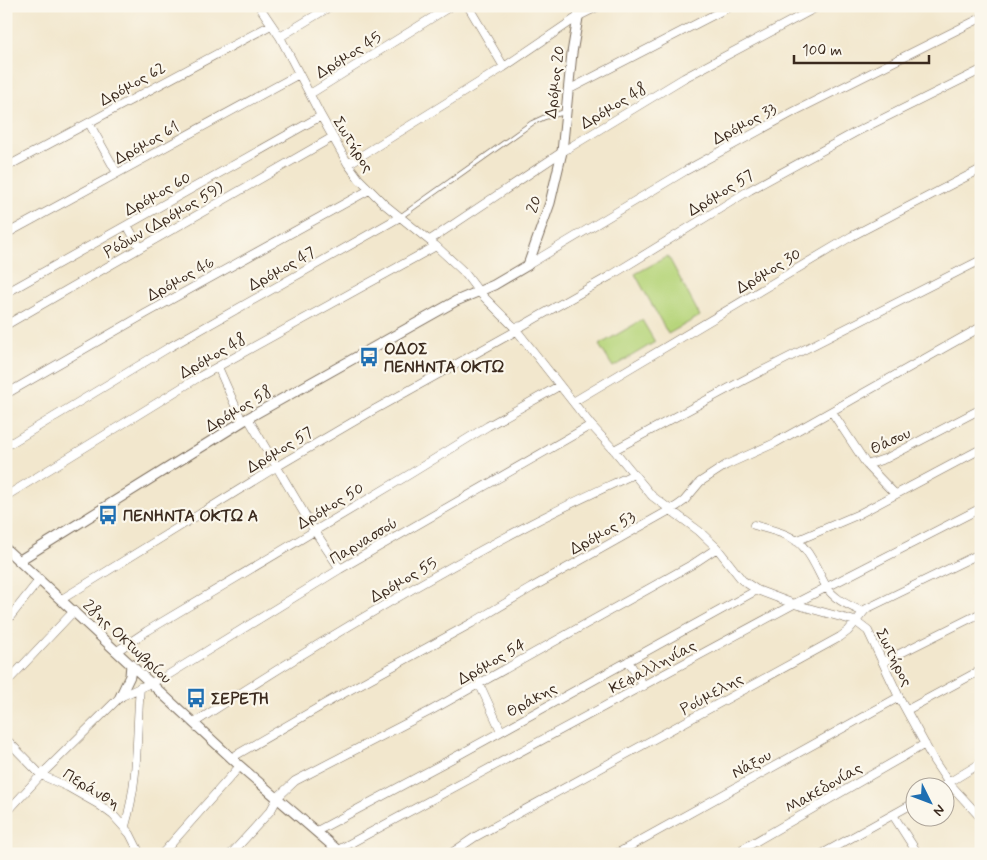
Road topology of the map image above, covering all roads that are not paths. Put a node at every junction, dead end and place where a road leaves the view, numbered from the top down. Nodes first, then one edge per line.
1 (258, 6) edge
2 (331, 6) edge
3 (451, 6) edge
4 (468, 6) edge
5 (600, 6) edge
6 (731, 6) edge
7 (819, 6) edge
8 (580, 11) edge
9 (981, 18) edge
10 (271, 25) junction
11 (280, 37) junction
12 (504, 67) junction
13 (981, 70) edge
14 (299, 74) junction
15 (568, 90) junction
16 (310, 94) junction
17 (566, 112) junction
18 (321, 116) junction
19 (89, 122) junction
20 (333, 137) junction
21 (562, 152) junction
22 (348, 164) junction
23 (6, 167) edge
24 (981, 168) edge
25 (117, 173) junction
26 (369, 190) junction
27 (400, 217) junction
28 (127, 225) junction
29 (6, 234) edge
30 (433, 243) junction
31 (140, 248) junction
32 (981, 260) edge
33 (528, 265) junction
34 (478, 292) junction
35 (6, 293) edge
36 (6, 325) edge
37 (981, 326) edge
38 (515, 329) junction
39 (218, 367) junction
40 (560, 386) junction
41 (6, 394) edge
42 (573, 402) junction
43 (981, 409) edge
44 (832, 412) junction
45 (245, 420) junction
46 (591, 425) junction
47 (6, 446) edge
48 (981, 449) edge
49 (614, 450) junction
50 (867, 465) junction
51 (276, 467) junction
52 (634, 474) junction
53 (895, 494) junction
54 (6, 496) edge
55 (981, 508) edge
56 (669, 510) junction
57 (754, 525) dead end
58 (314, 530) junction
59 (796, 541) junction
60 (717, 548) junction
61 (6, 549) edge
62 (981, 553) edge
63 (20, 560) junction
64 (340, 569) junction
65 (40, 579) junction
66 (826, 588) junction
67 (757, 590) junction
68 (62, 599) junction
69 (794, 604) junction
70 (74, 611) junction
71 (863, 612) junction
72 (981, 613) edge
73 (855, 621) junction
74 (6, 622) edge
75 (117, 651) junction
76 (628, 661) junction
77 (883, 662) junction
78 (131, 664) junction
79 (981, 670) edge
80 (6, 682) edge
81 (150, 682) junction
82 (479, 683) junction
83 (644, 686) junction
84 (140, 687) junction
85 (120, 697) junction
86 (899, 697) junction
87 (907, 710) junction
88 (194, 723) junction
89 (501, 731) junction
90 (6, 740) edge
91 (925, 744) junction
92 (231, 758) junction
93 (981, 763) edge
94 (240, 766) junction
95 (42, 775) junction
96 (946, 778) edge
97 (954, 779) edge
98 (954, 789) edge
99 (278, 797) junction
100 (904, 809) edge
101 (6, 813) edge
102 (893, 815) junction
103 (981, 818) edge
104 (125, 826) junction
105 (317, 831) junction
106 (832, 851) edge
107 (339, 853) edge
108 (140, 854) edge
109 (162, 854) edge
110 (230, 854) edge
111 (450, 854) edge
112 (616, 854) edge
113 (734, 854) edge
114 (822, 854) edge
115 (918, 854) edge

1 - 10 street, Σωτήρος
2 - 11 street
3 - 16 street, Δρόμος 45
4 - 12 street
5 - 8 street
6 - 15 street
7 - 21 street, Δρόμος 48
8 - 12 street
8 - 15 street, Δρόμος 20
9 - 33 street, Δρόμος 33
10 - 11 street, Σωτήρος
10 - 19 street, Δρόμος 62
11 - 14 street, Σωτήρος
12 - 22 street
13 - 38 street, Δρόμος 57
14 - 16 street, Σωτήρος
14 - 25 street, Δρόμος 61
15 - 17 street, Δρόμος 20
16 - 18 street, Σωτήρος
17 - 21 street, Δρόμος 20
17 - 27 lane, Δρόμος 47
18 - 20 street, Σωτήρος
18 - 28 street, Δρόμος 60
19 - 23 street, Δρόμος 62
19 - 25 street
20 - 22 street, Σωτήρος
20 - 31 street, Ρόδων (Δρόμος 59)
21 - 30 street, Δρόμος 48
21 - 33 street, 20
22 - 26 street, Σωτήρος
24 - 42 street, Δρόμος 30
25 - 29 street, Δρόμος 61
26 - 27 street, Σωτήρος
26 - 41 street, Δρόμος 46
27 - 30 street, Σωτήρος
27 - 47 street, Δρόμος 47
28 - 31 street
28 - 35 street, Δρόμος 60
30 - 34 street, Σωτήρος
30 - 39 street, Δρόμος 48
31 - 36 street, Ρόδων (Δρόμος 59)
32 - 49 street
33 - 34 street, Δρόμος 58
34 - 38 street, Σωτήρος
34 - 45 street, Δρόμος 58
37 - 44 street, Δρόμος 53
38 - 40 street, Σωτήρος
38 - 51 street, Δρόμος 57
39 - 45 street
39 - 54 street, Δρόμος 48
40 - 42 street, Σωτήρος
40 - 58 street, Δρόμος 50
42 - 46 street, Σωτήρος
43 - 50 street, Θάσου
44 - 50 street, Θάσου
44 - 56 street, Δρόμος 53
45 - 51 street
45 - 63 street, Δρόμος 58
46 - 49 street, Σωτήρος
46 - 64 street, Παρνασσού
48 - 53 street
49 - 52 street, Σωτήρος
50 - 53 street
51 - 58 street
51 - 68 street, Δρόμος 57
52 - 56 street, Σωτήρος
52 - 88 street, Δρόμος 55
53 - 59 street
55 - 66 street, Κεφαλληνίας
56 - 60 street, Σωτήρος
56 - 92 street, Δρόμος 53
57 - 59 street
58 - 64 street
58 - 75 street, Δρόμος 50
59 - 66 street
60 - 67 street, Σωτήρος
60 - 82 street, Δρόμος 54
61 - 63 street, 28ης Οκτωβρίου
62 - 71 street, Ρούμελης
63 - 65 street, 28ης Οκτωβρίου
64 - 81 street, Παρνασσού
65 - 68 street, 28ης Οκτωβρίου
65 - 74 street
66 - 69 street, Κεφαλληνίας
66 - 71 street
67 - 69 street, Σωτήρος
67 - 76 street, Θράκης
68 - 70 street, 28ης Οκτωβρίου
69 - 73 street, Σωτήρος
69 - 83 street, Κεφαλληνίας
70 - 75 street, 28ης Οκτωβρίου
70 - 80 street
71 - 73 street, Ρούμελης
72 - 77 street
73 - 77 street, Σωτήρος
73 - 111 street, Ρούμελης
75 - 78 street, 28ης Οκτωβρίου
76 - 83 street
76 - 89 street, Θράκης
77 - 86 street, Σωτήρος
78 - 81 street, 28ης Οκτωβρίου
78 - 85 street
79 - 87 street
81 - 84 street, Παρνασσού
81 - 88 street, 28ης Οκτωβρίου
82 - 89 street
82 - 99 street, Δρόμος 54
83 - 107 street, Κεφαλληνίας
84 - 85 street, Παρνασσού
84 - 104 street
85 - 95 street, Παρνασσού
86 - 87 street, Σωτήρος
86 - 112 street, Νάξου
87 - 91 street, Σωτήρος
88 - 92 street, 28ης Οκτωβρίου
89 - 105 street, Θράκης
90 - 95 street
91 - 96 street, Σωτήρος
91 - 113 street, Μακεδονίας
92 - 94 street, 28ης Οκτωβρίου
93 - 97 street
94 - 99 street, 28ης Οκτωβρίου
94 - 109 street
95 - 101 street, Παρνασσού
95 - 104 street, Περάνθη
98 - 103 street, Σωτήρος
99 - 105 street, 28ης Οκτωβρίου
99 - 110 street, Δρόμος 54
100 - 102 street
102 - 106 street
102 - 115 street
104 - 108 street, Περάνθη
105 - 107 street, 28ης Οκτωβρίου
106 - 114 street

